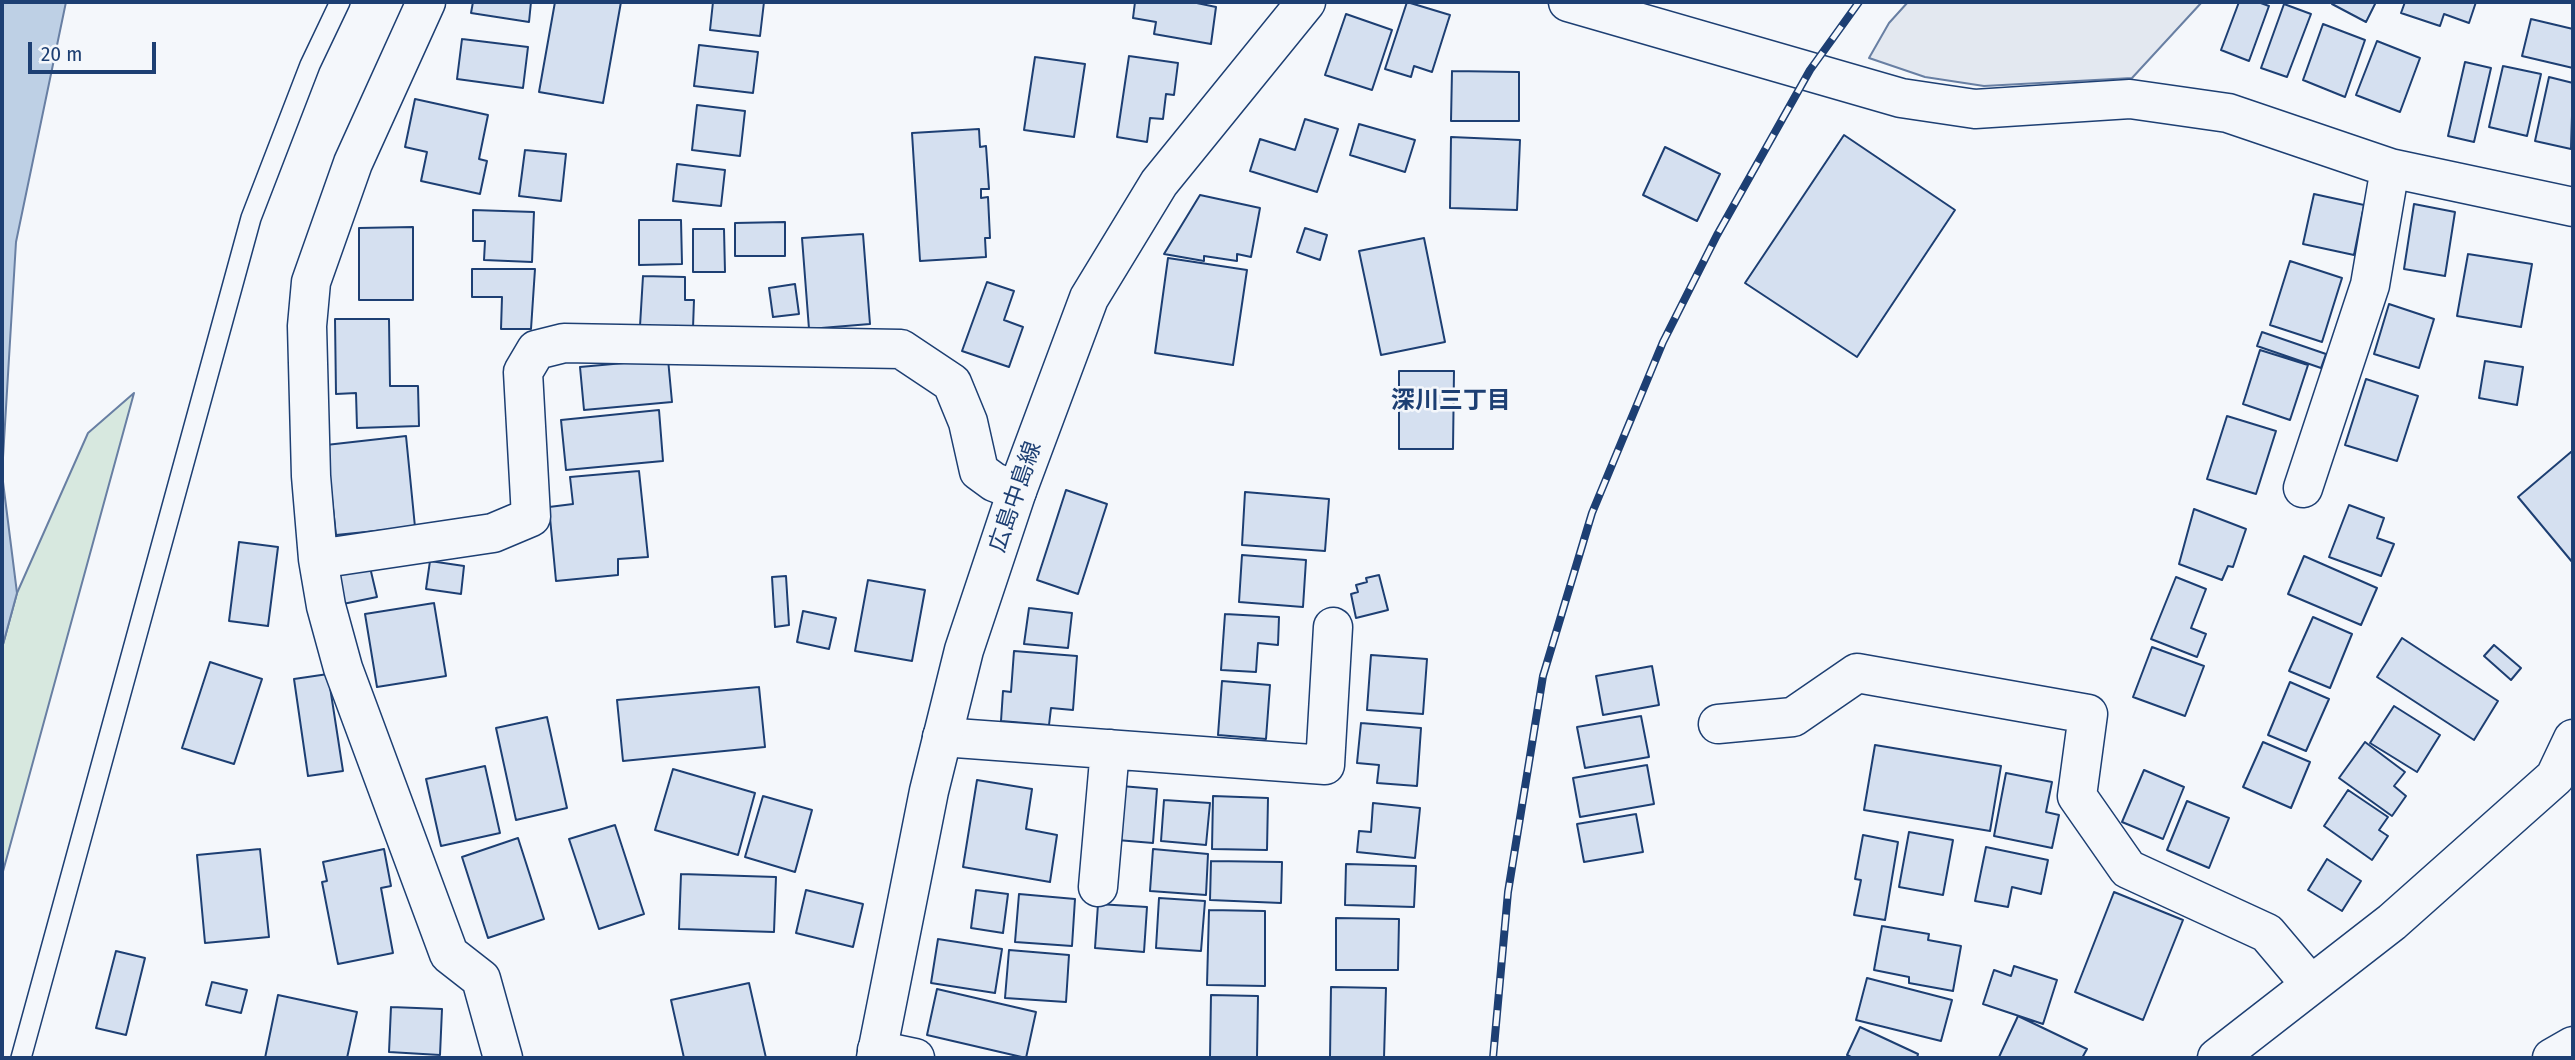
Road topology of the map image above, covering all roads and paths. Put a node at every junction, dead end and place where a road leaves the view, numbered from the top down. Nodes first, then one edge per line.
1 (340, 2) edge
2 (426, 2) edge
3 (1306, 2) edge
4 (1568, 2) edge
5 (2390, 168) junction
6 (2573, 207) edge
7 (2303, 488) dead end
8 (1017, 491) junction
9 (318, 559) junction
10 (1333, 627) dead end
11 (1718, 724) dead end
12 (942, 737) junction
13 (2573, 739) edge
14 (1110, 749) junction
15 (1098, 887) dead end
16 (2311, 985) junction
17 (2573, 1046) edge
18 (876, 1054) edge
19 (21, 1058) edge
20 (503, 1058) edge
21 (915, 1058) edge
22 (2217, 1058) edge
23 (2552, 1058) edge

1 - 19 lane
2 - 9 street
3 - 8 street, 広島中島線
4 - 5 street
5 - 6 street
5 - 7 street
8 - 9 street
8 - 12 street, 広島中島線
9 - 20 street
10 - 14 street
11 - 16 street
12 - 14 street
12 - 18 street, 広島中島線
13 - 16 street
14 - 15 street
16 - 22 street
17 - 23 street
18 - 21 street

